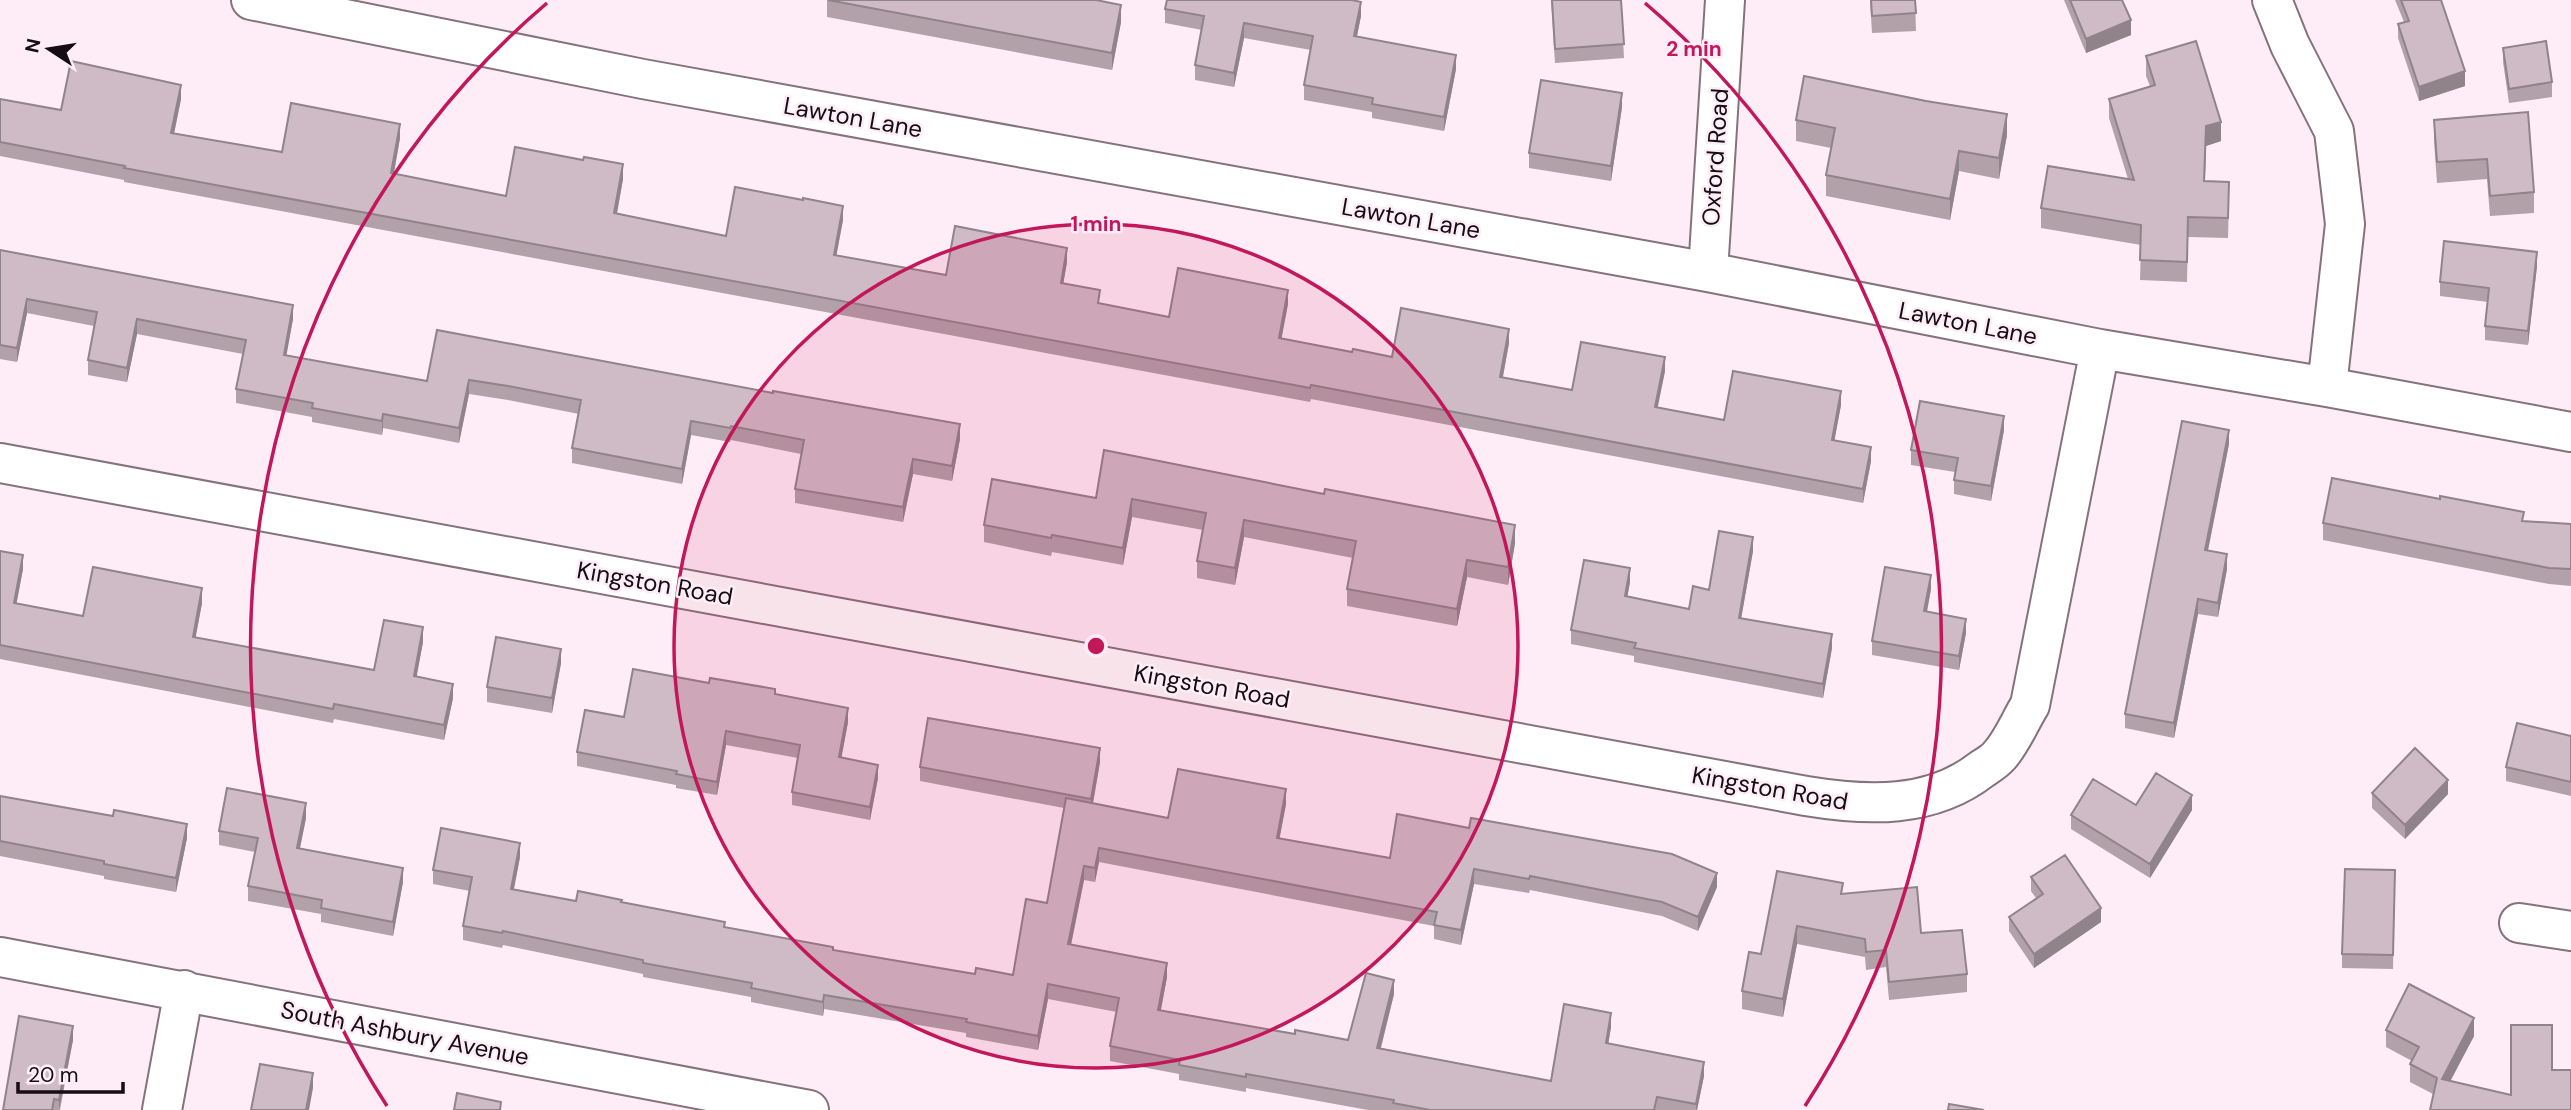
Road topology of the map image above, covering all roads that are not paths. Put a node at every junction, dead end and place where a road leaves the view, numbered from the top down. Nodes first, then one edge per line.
1 (251, 0) edge
2 (1725, 0) edge
3 (2272, 0) edge
4 (1708, 272) junction
5 (2100, 349) junction
6 (2327, 387) junction
7 (2571, 432) edge
8 (0, 463) edge
9 (2519, 923) dead end
10 (2571, 931) edge
11 (0, 957) edge
12 (184, 990) junction
13 (661, 1096) edge
14 (162, 1110) edge
15 (809, 1110) edge

1 - 4 street, Lawton Lane
2 - 4 street, Oxford Road
3 - 6 street
4 - 5 street, Lawton Lane
5 - 6 street, Lawton Lane
5 - 8 street, Kingston Road
6 - 7 street, Lawton Lane
9 - 10 street
11 - 12 street, South Ashbury Avenue
12 - 13 street, South Ashbury Avenue
12 - 14 street
13 - 15 street, South Ashbury Avenue

